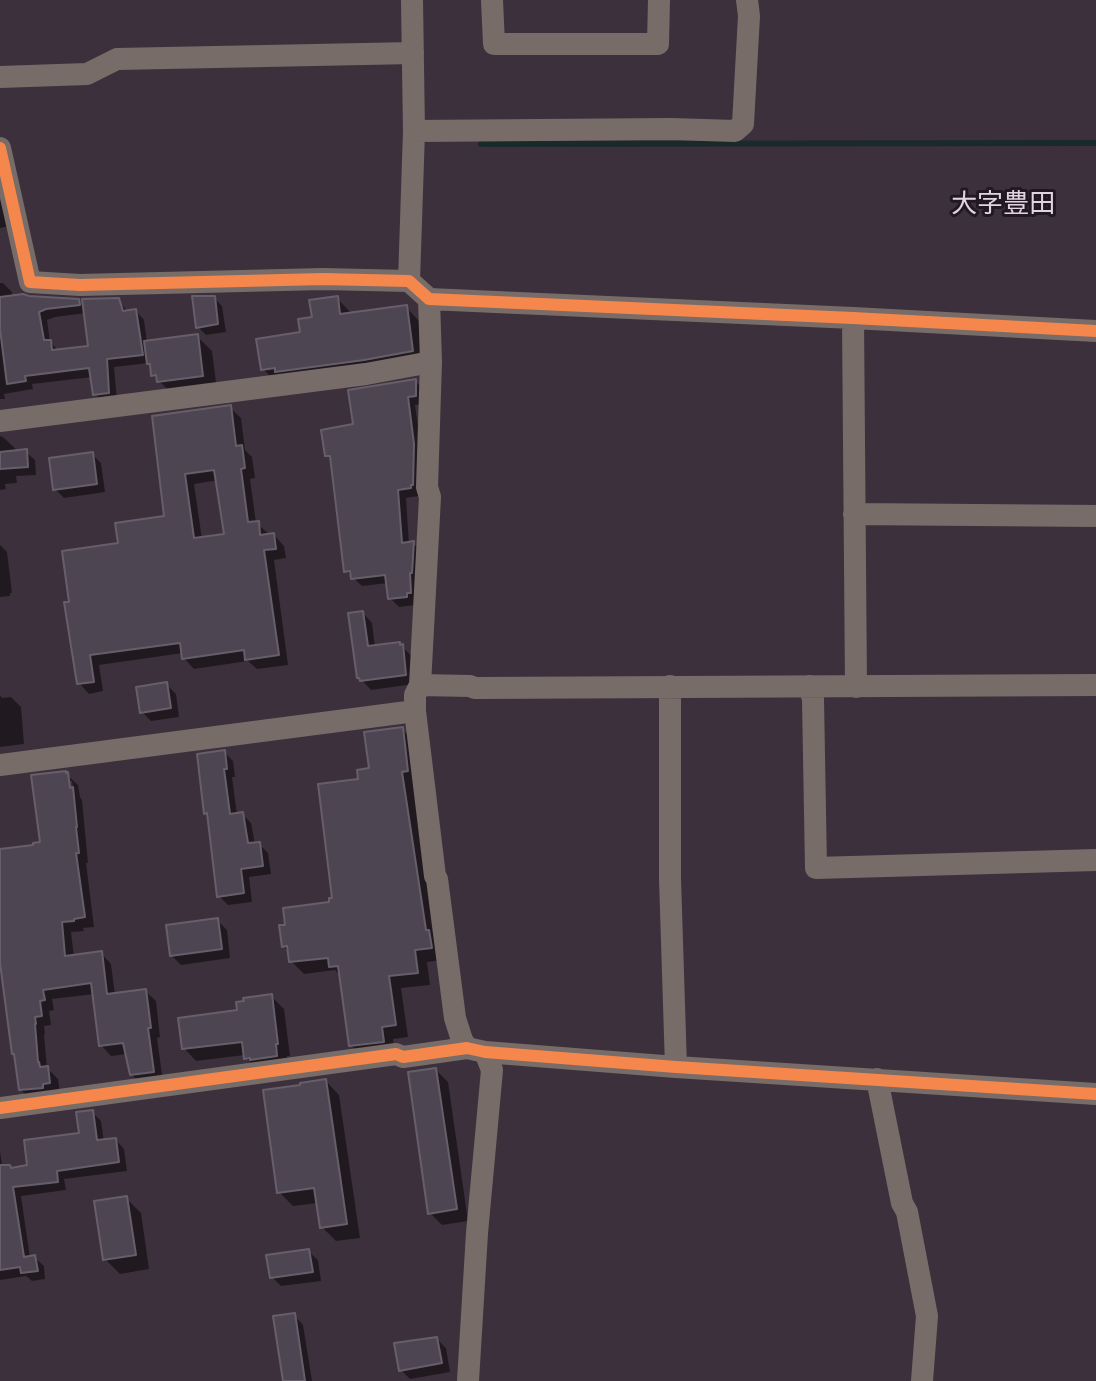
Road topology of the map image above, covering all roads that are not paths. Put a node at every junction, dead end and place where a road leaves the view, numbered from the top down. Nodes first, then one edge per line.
1 (412, 0) edge
2 (492, 0) edge
3 (659, 0) edge
4 (747, 0) edge
5 (413, 53) junction
6 (0, 77) edge
7 (414, 131) junction
8 (0, 148) edge
9 (409, 281) junction
10 (429, 299) junction
11 (853, 318) junction
12 (1096, 331) edge
13 (431, 362) junction
14 (0, 421) edge
15 (854, 514) junction
16 (1096, 516) edge
17 (420, 685) junction
18 (1096, 685) edge
19 (670, 686) junction
20 (809, 686) junction
21 (856, 687) junction
22 (415, 711) junction
23 (0, 765) edge
24 (1096, 860) edge
25 (476, 1050) junction
26 (676, 1067) junction
27 (877, 1079) junction
28 (1096, 1094) edge
29 (0, 1108) edge
30 (468, 1381) edge
31 (922, 1381) edge

1 - 5 street
2 - 3 street
4 - 7 street
5 - 6 street
5 - 7 street
7 - 9 street
8 - 9 street
9 - 10 street
10 - 11 street
10 - 13 street
11 - 12 street
11 - 15 street
13 - 14 street
13 - 17 street
15 - 16 street
15 - 21 street
17 - 19 street
17 - 22 street
18 - 21 street
19 - 20 street
19 - 26 street
20 - 21 street
20 - 24 street
22 - 23 street
22 - 25 street
25 - 26 street
25 - 29 street
25 - 30 street
26 - 27 street
27 - 28 street
27 - 31 street

